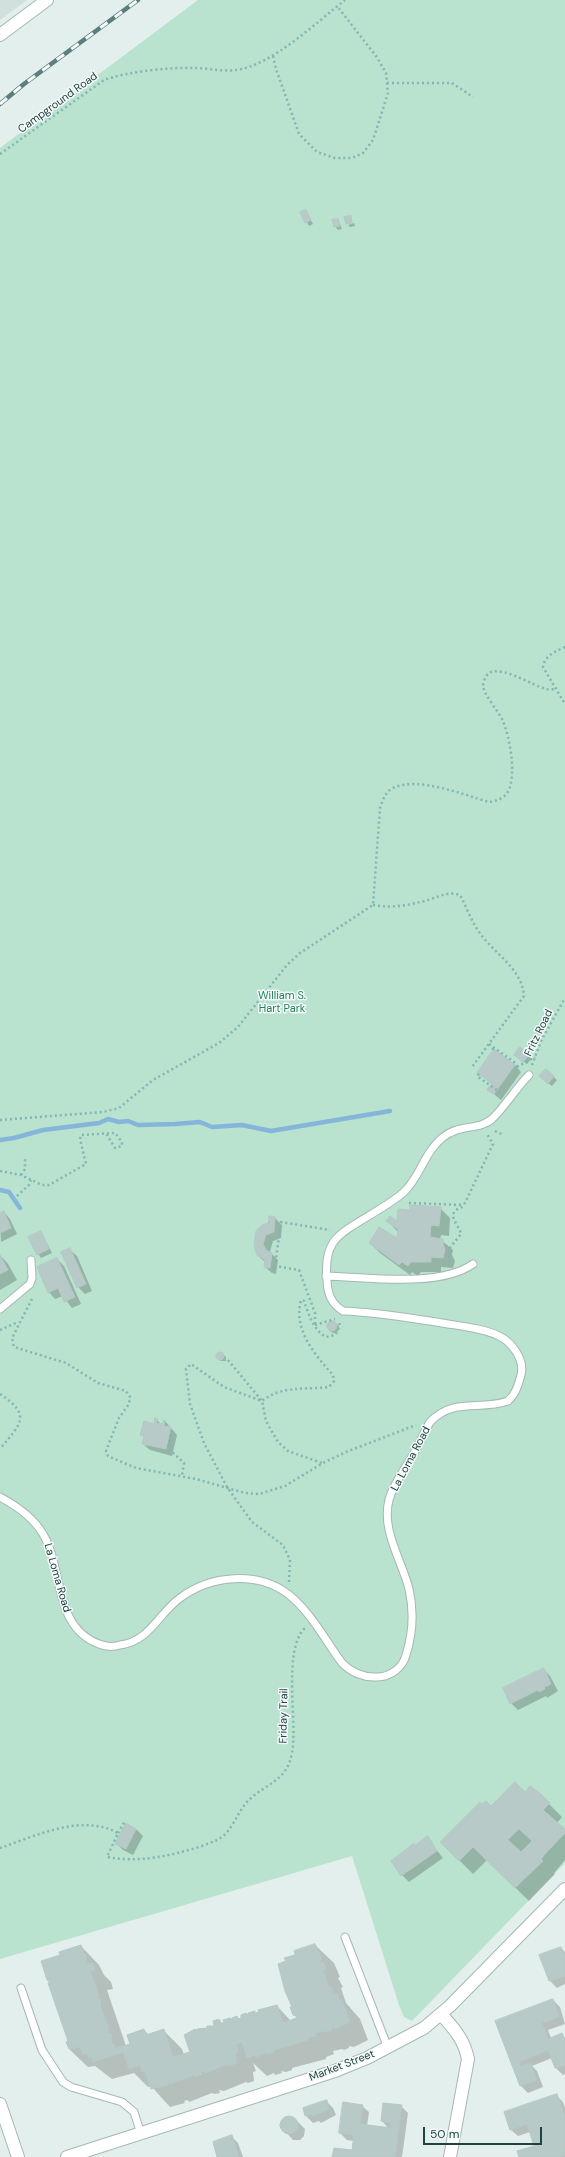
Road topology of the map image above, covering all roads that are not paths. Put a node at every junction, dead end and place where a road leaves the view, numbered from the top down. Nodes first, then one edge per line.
1 (47, 0) edge
2 (0, 35) edge
3 (528, 1075) road end
4 (31, 1260) dead end
5 (473, 1264) dead end
6 (326, 1276) junction
7 (0, 1309) edge
8 (0, 1497) edge
9 (565, 1889) edge
10 (345, 1937) dead end
11 (21, 1988) dead end
12 (441, 2014) junction
13 (388, 2048) junction
14 (0, 2104) edge
15 (141, 2134) junction
16 (18, 2157) edge
17 (67, 2157) edge
18 (450, 2157) edge

1 - 2 street
3 - 6 lane, La Loma Road
4 - 7 lane
5 - 6 lane
6 - 8 lane, La Loma Road
9 - 12 street, Market Street
10 - 13 lane
11 - 15 lane
12 - 13 street, Market Street
12 - 18 street
13 - 15 street, Market Street
14 - 16 street
15 - 17 street, Market Street

